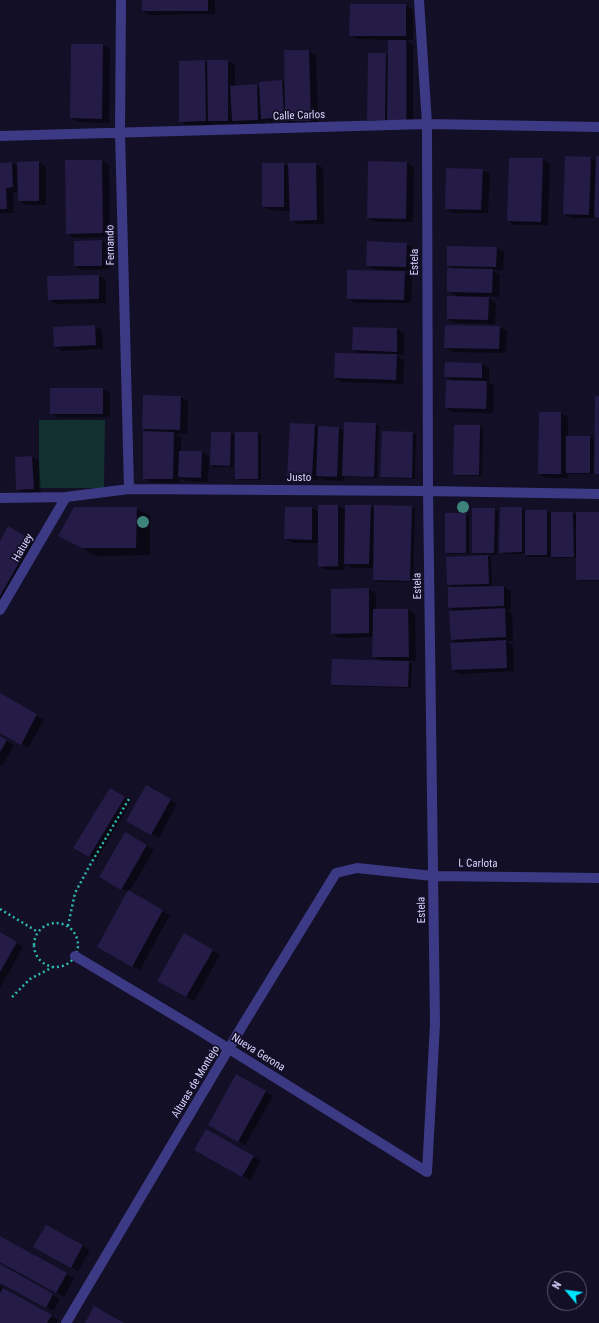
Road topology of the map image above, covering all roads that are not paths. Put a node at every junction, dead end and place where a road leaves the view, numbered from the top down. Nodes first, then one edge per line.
1 (121, 0) edge
2 (419, 0) edge
3 (427, 124) junction
4 (599, 127) edge
5 (120, 132) junction
6 (0, 136) edge
7 (130, 489) junction
8 (428, 491) junction
9 (599, 494) edge
10 (66, 497) junction
11 (0, 498) edge
12 (0, 610) edge
13 (357, 868) joint
14 (433, 876) junction
15 (599, 878) edge
16 (75, 956) road end
17 (229, 1049) junction
18 (427, 1172) joint
19 (66, 1323) edge

1 - 5 street, Fernando
2 - 3 street, Estela
3 - 4 street, Calle Carlos
3 - 5 street, Calle Carlos
3 - 8 street, Estela
5 - 6 street, Calle Carlos
5 - 7 street, Fernando
7 - 8 street, Justo
7 - 10 street, Justo
8 - 9 street, Justo
8 - 14 street, Estela
10 - 11 street, Justo
10 - 12 street, Hatuey
13 - 14 street, L Carlota
13 - 17 street, Alturas de Montejo
14 - 15 street, L Carlota
14 - 18 street, Estela
16 - 17 street, Nueva Gerona
17 - 18 street, Nueva Gerona
17 - 19 street, Alturas de Montejo

